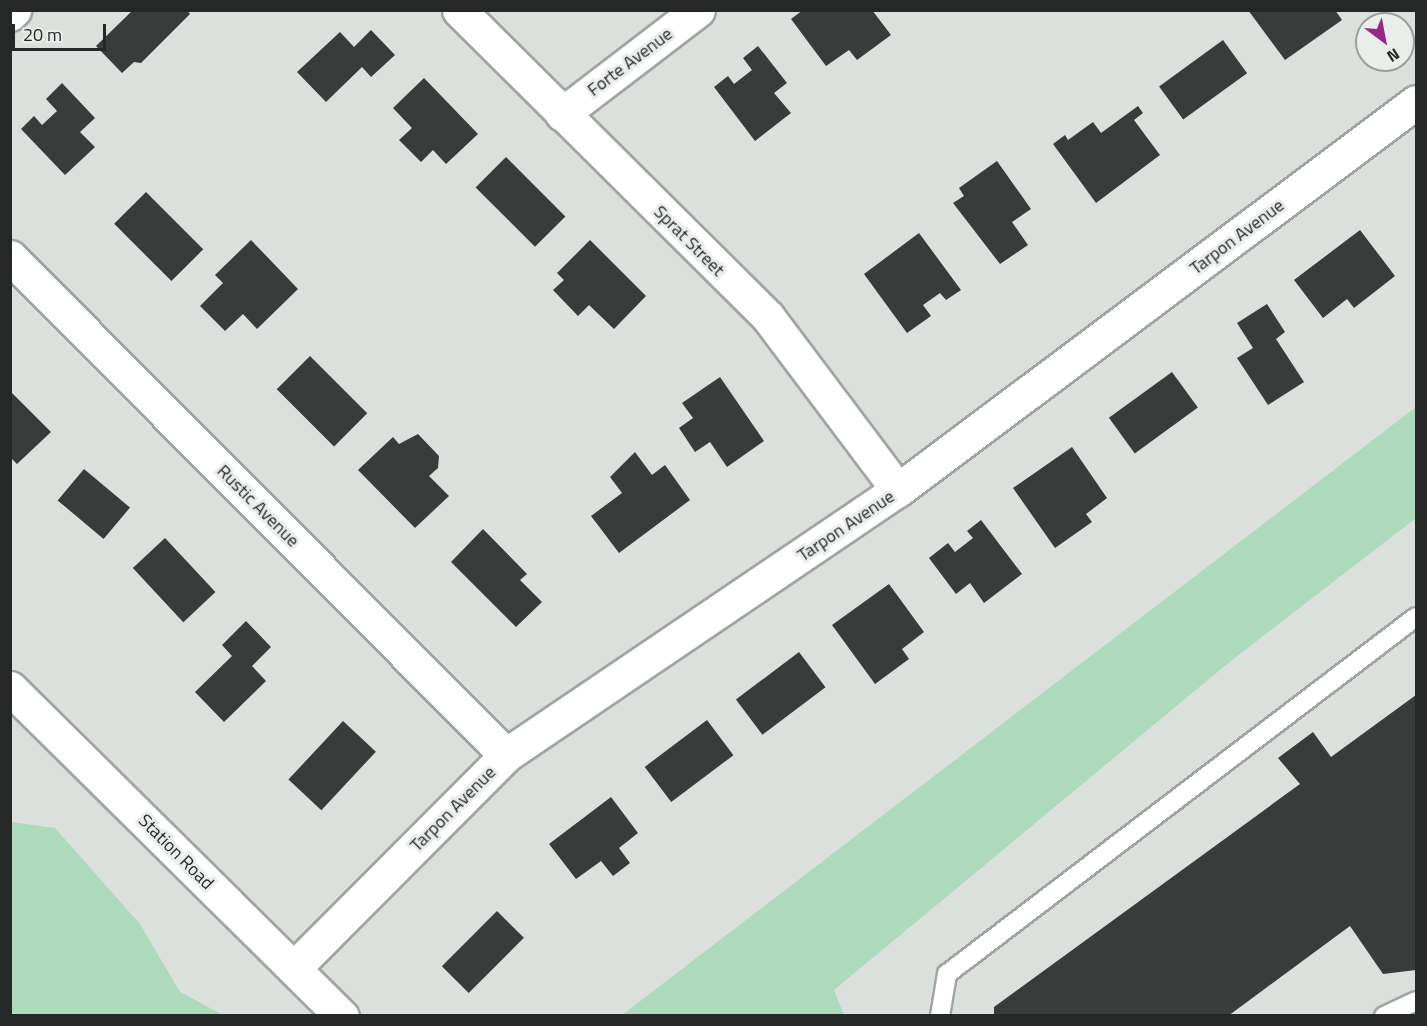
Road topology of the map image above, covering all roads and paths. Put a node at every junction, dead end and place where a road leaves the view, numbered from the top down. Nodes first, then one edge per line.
1 (14, 10) edge
2 (459, 10) edge
3 (698, 10) edge
4 (10, 14) edge
5 (1416, 102) edge
6 (562, 114) junction
7 (10, 257) edge
8 (898, 490) junction
9 (1416, 617) edge
10 (10, 688) edge
11 (506, 755) junction
12 (294, 968) junction
13 (1416, 1001) edge
14 (342, 1016) edge
15 (940, 1016) edge
16 (1384, 1016) edge

1 - 4 street
2 - 6 street, Sprat Street
3 - 6 street, Forte Avenue
5 - 8 street, Tarpon Avenue
6 - 8 street, Sprat Street
7 - 11 street, Rustic Avenue
8 - 11 street, Tarpon Avenue
9 - 15 lane
10 - 12 street, Station Road
11 - 12 street, Tarpon Avenue
12 - 14 street, Station Road
13 - 16 lane

